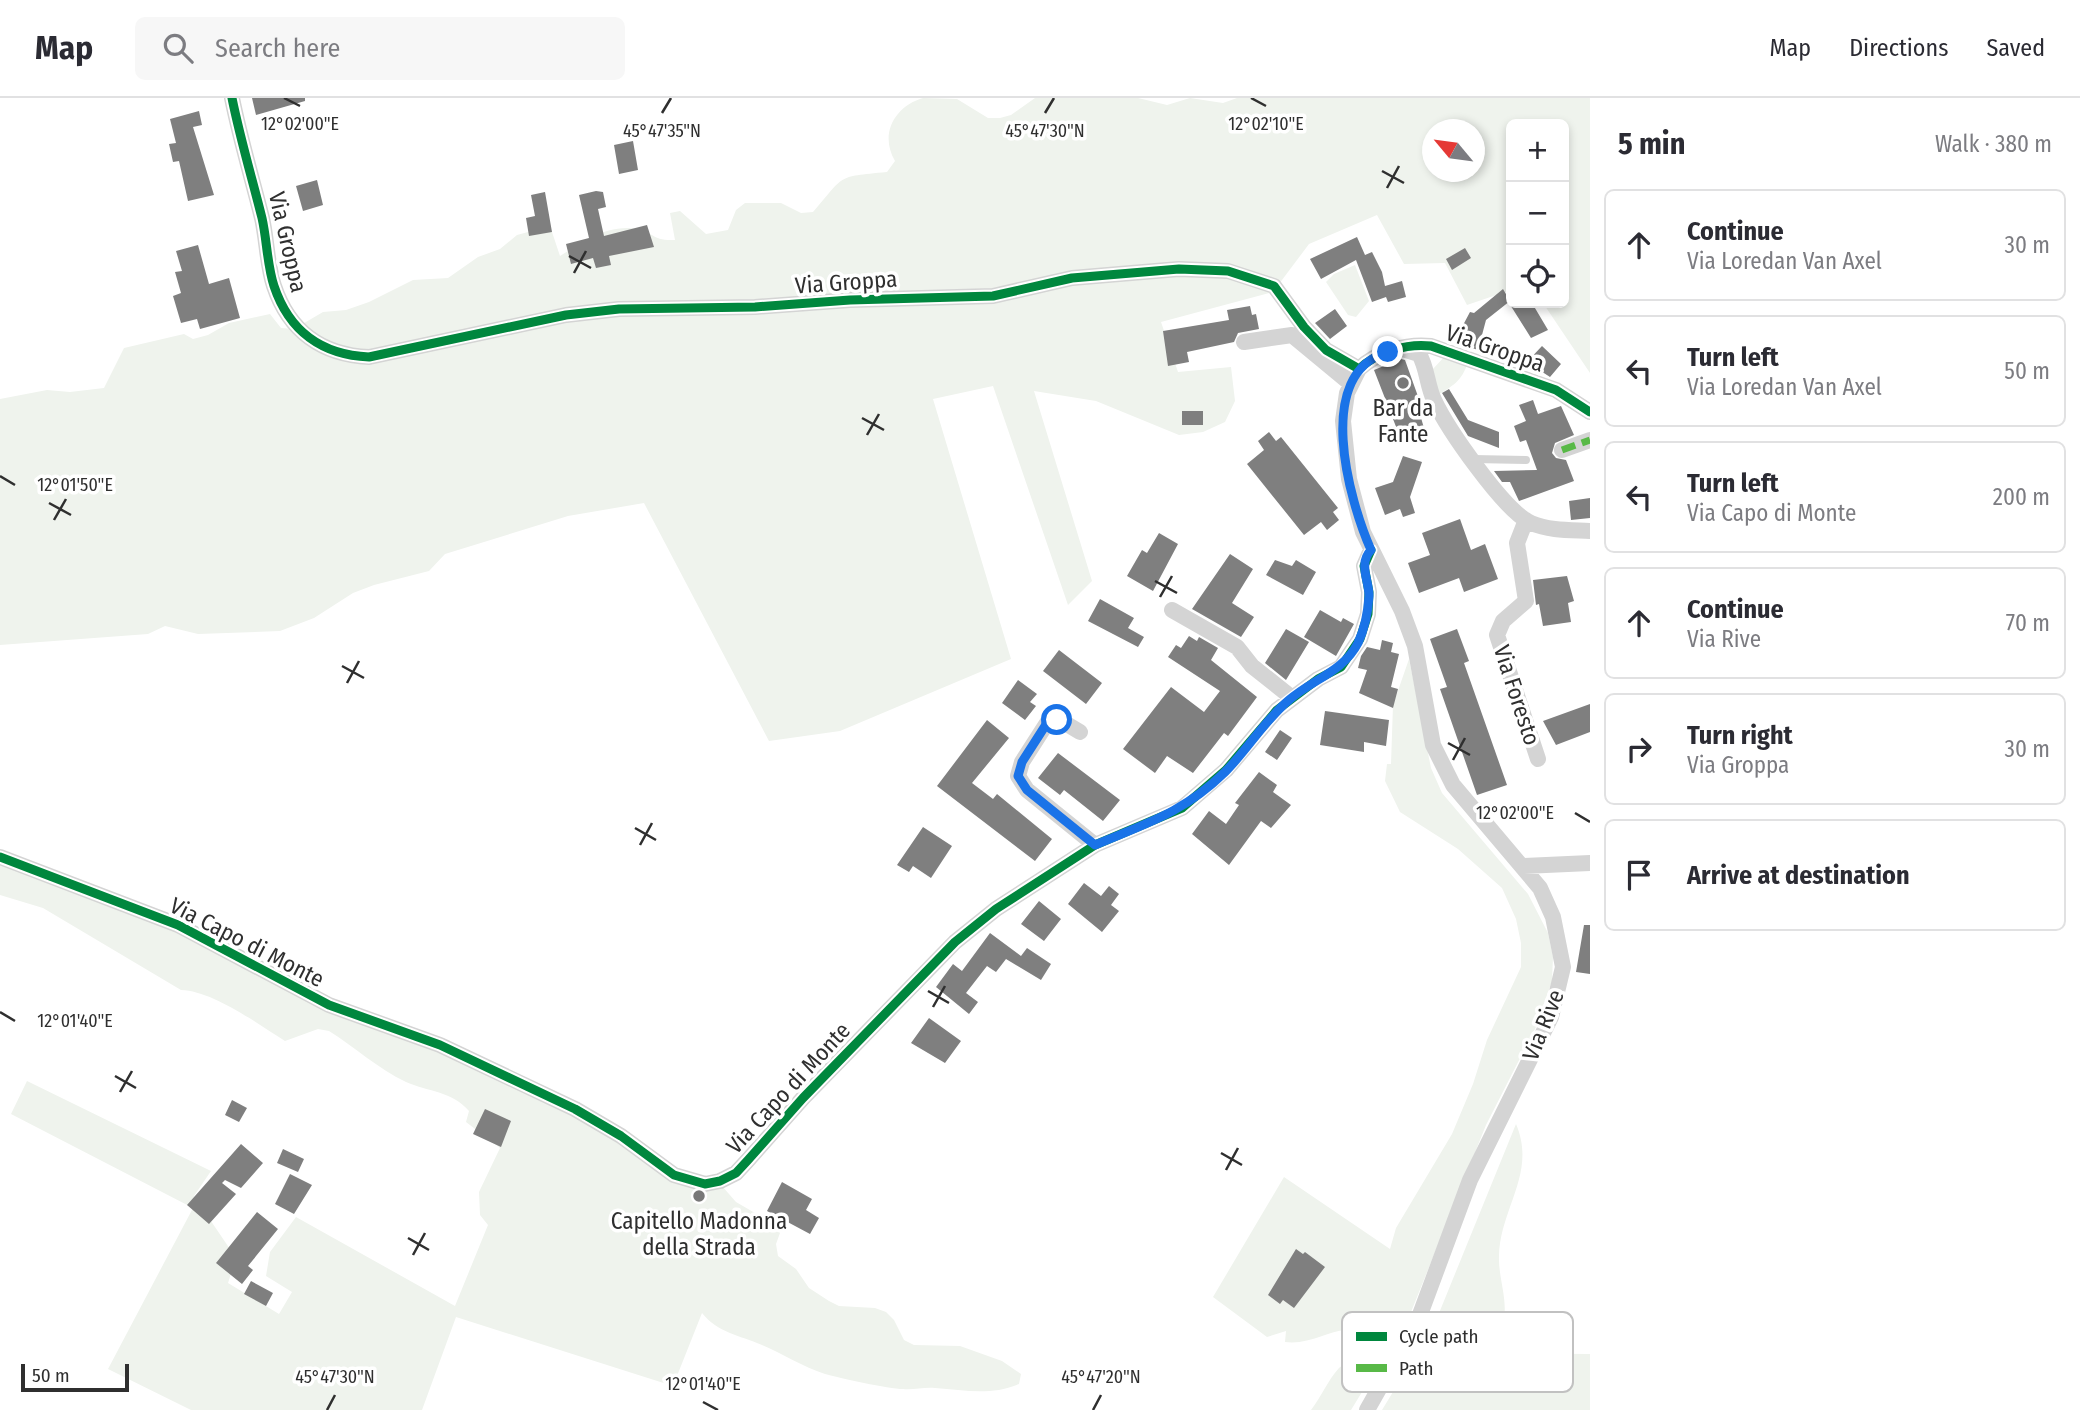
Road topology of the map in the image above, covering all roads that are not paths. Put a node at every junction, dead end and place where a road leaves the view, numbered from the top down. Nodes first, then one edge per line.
1 (232, 98) edge
2 (1244, 342) dead end
3 (1404, 349) junction
4 (1446, 350) junction
5 (1359, 369) junction
6 (1425, 377) junction
7 (1350, 383) junction
8 (1590, 412) edge
9 (1590, 440) edge
10 (1562, 450) dead end
11 (1473, 459) junction
12 (1526, 460) dead end
13 (1526, 520) junction
14 (1590, 531) edge
15 (1371, 550) junction
16 (1172, 610) dead end
17 (1291, 697) junction
18 (1080, 732) dead end
19 (1538, 759) dead end
20 (1095, 845) junction
21 (0, 856) edge
22 (1590, 863) edge
23 (1524, 866) junction
24 (1421, 1312) edge
25 (1377, 1392) edge
26 (1367, 1410) edge

1 - 5 street, Via Groppa
2 - 7 street
3 - 4 street, Via Groppa
3 - 5 street, Via Groppa
3 - 6 street
4 - 6 street
4 - 8 street, Via Groppa
5 - 7 street, Via Rive
6 - 11 street
7 - 15 street, Via Rive
9 - 10 street
11 - 12 lane
11 - 13 street
13 - 14 street
13 - 19 street, Via Foresto
15 - 17 street, Via Capo di Monte
15 - 23 street, Via Rive
16 - 17 street
17 - 20 street, Via Capo di Monte
18 - 20 street
20 - 21 street, Via Capo di Monte
22 - 23 street
23 - 24 street, Via Rive
25 - 26 street, Via Rive

